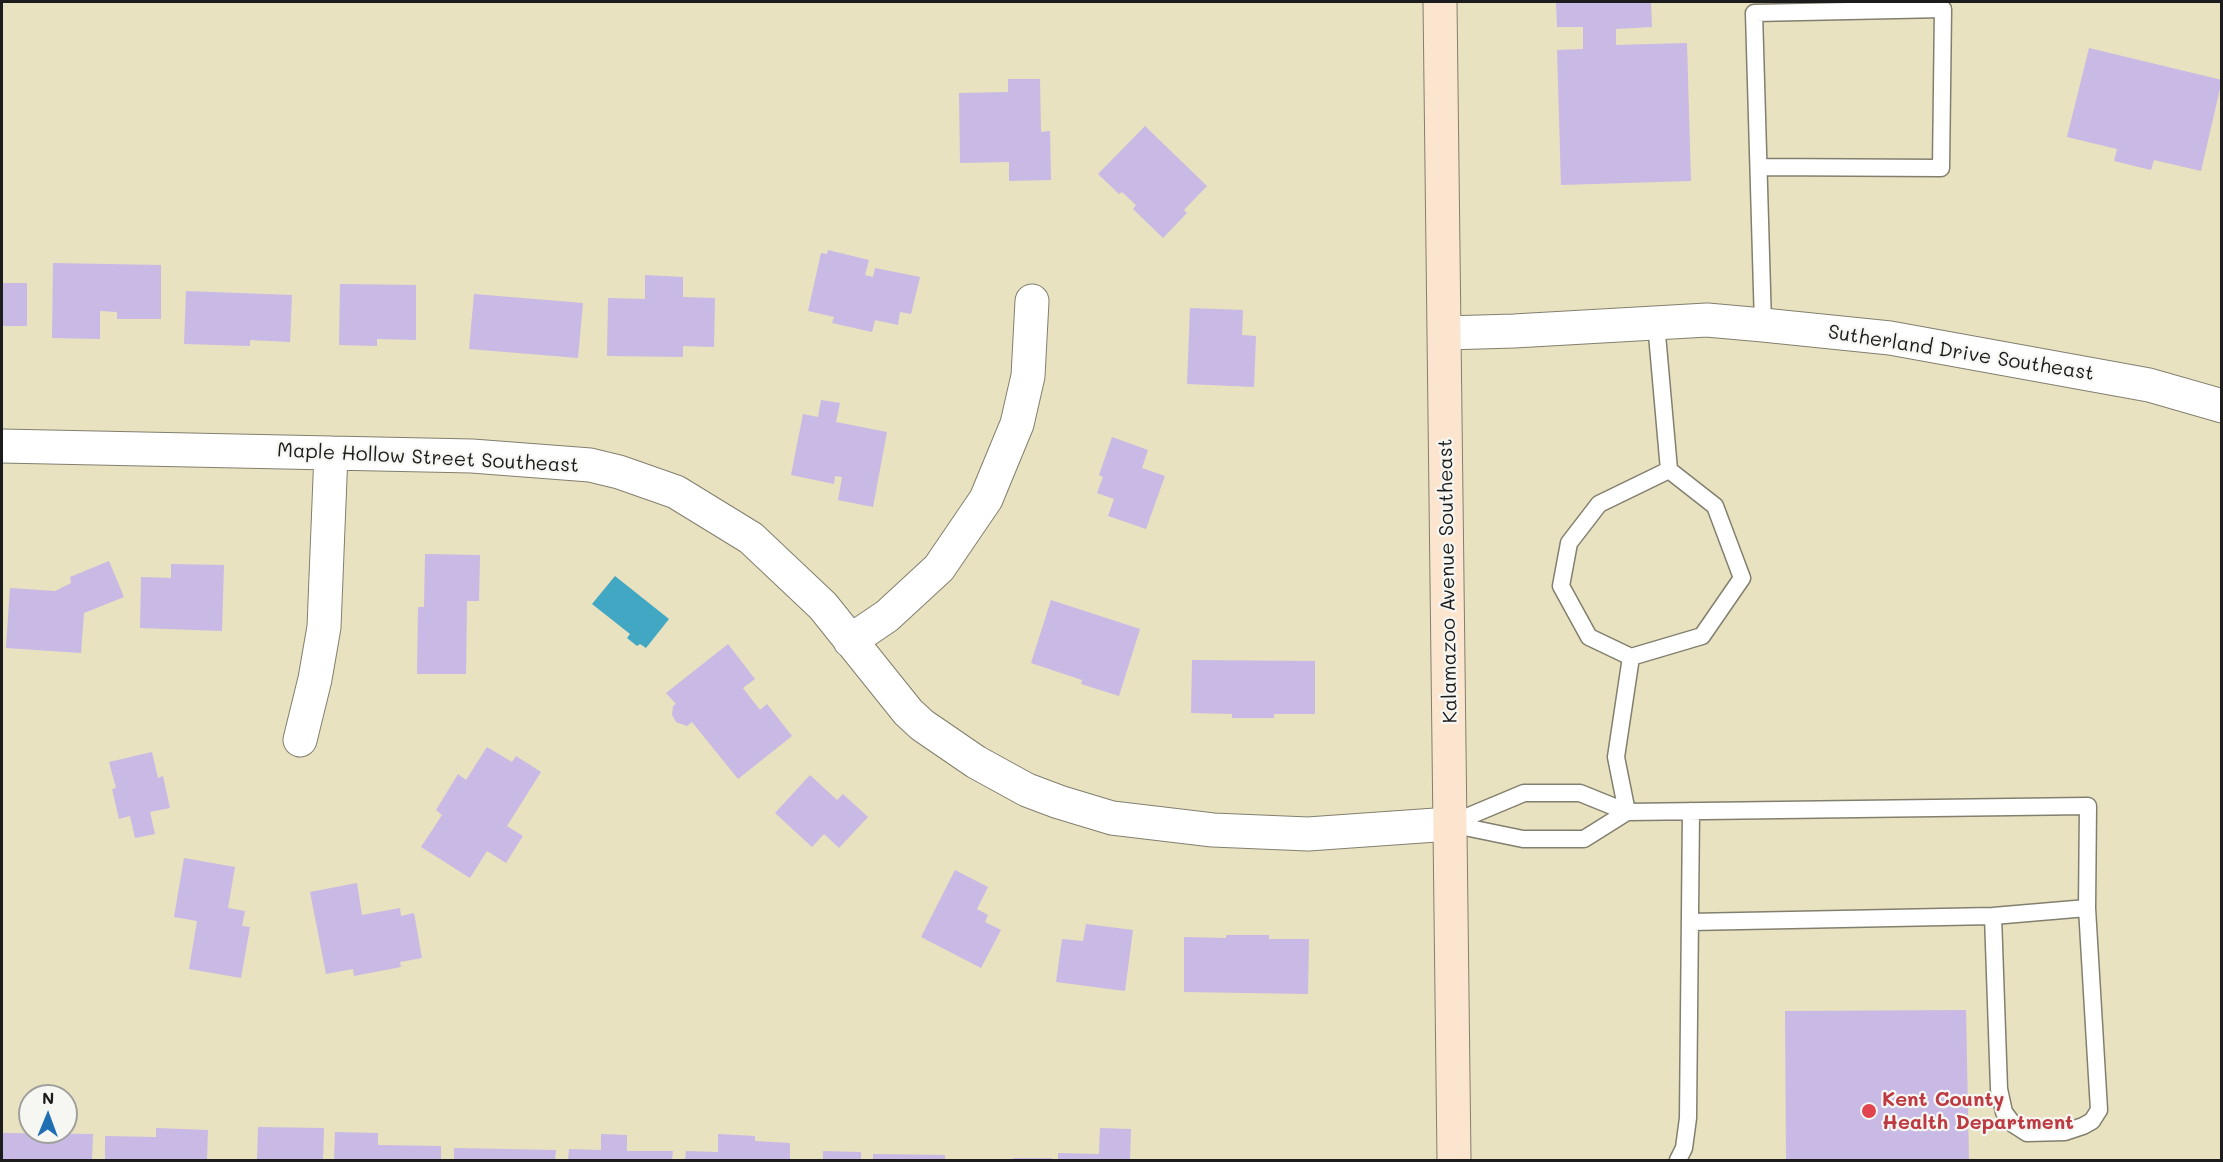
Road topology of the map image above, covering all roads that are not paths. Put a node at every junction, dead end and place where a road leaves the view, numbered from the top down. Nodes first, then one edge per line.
1 (1440, 2) edge
2 (1759, 167) junction
3 (1032, 301) dead end
4 (1656, 323) junction
5 (1763, 325) junction
6 (1445, 333) junction
7 (2222, 406) edge
8 (2, 446) edge
9 (331, 453) junction
10 (1669, 470) junction
11 (850, 641) junction
12 (1631, 657) junction
13 (300, 740) dead end
14 (1691, 811) junction
15 (1627, 813) junction
16 (1450, 824) junction
17 (2087, 908) junction
18 (1993, 916) junction
19 (1690, 922) junction
20 (1454, 1161) edge
21 (1678, 1161) edge

1 - 6 main road, Kalamazoo Avenue Southeast
2 - 2 lane
2 - 5 lane
3 - 11 street
4 - 5 street, Sutherland Drive Southeast
4 - 6 street, Sutherland Drive Southeast
4 - 10 lane
5 - 7 street, Sutherland Drive Southeast
6 - 16 main road, Kalamazoo Avenue Southeast
8 - 9 street, Maple Hollow Street Southeast
9 - 11 street, Maple Hollow Street Southeast
9 - 13 street
10 - 12 lane
10 - 12 lane
11 - 16 street, Maple Hollow Street Southeast
12 - 15 lane
14 - 15 lane
14 - 17 lane
14 - 19 lane
15 - 16 lane
15 - 16 lane
16 - 20 main road, Kalamazoo Avenue Southeast
17 - 18 lane
17 - 18 lane
18 - 19 lane
19 - 21 lane

